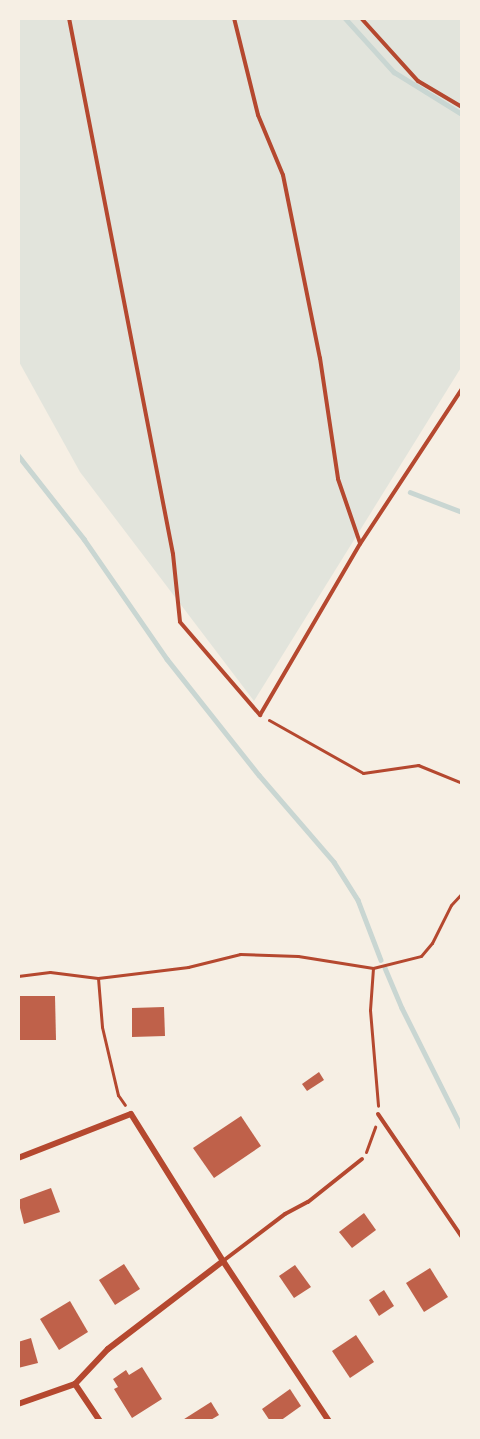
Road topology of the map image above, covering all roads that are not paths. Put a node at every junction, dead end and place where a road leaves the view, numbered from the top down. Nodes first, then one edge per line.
1 (69, 18) edge
2 (234, 18) edge
3 (361, 18) edge
4 (462, 106) edge
5 (462, 389) edge
6 (360, 544) junction
7 (378, 1114) road end
8 (18, 1158) edge
9 (362, 1159) road end
10 (462, 1237) edge
11 (223, 1261) junction
12 (75, 1384) junction
13 (18, 1404) edge
14 (100, 1421) edge
15 (329, 1421) edge

1 - 6 lane
2 - 6 lane
3 - 4 lane
5 - 6 lane
7 - 10 lane
8 - 11 street
9 - 11 lane
11 - 12 street
11 - 15 street
12 - 13 street
12 - 14 street

